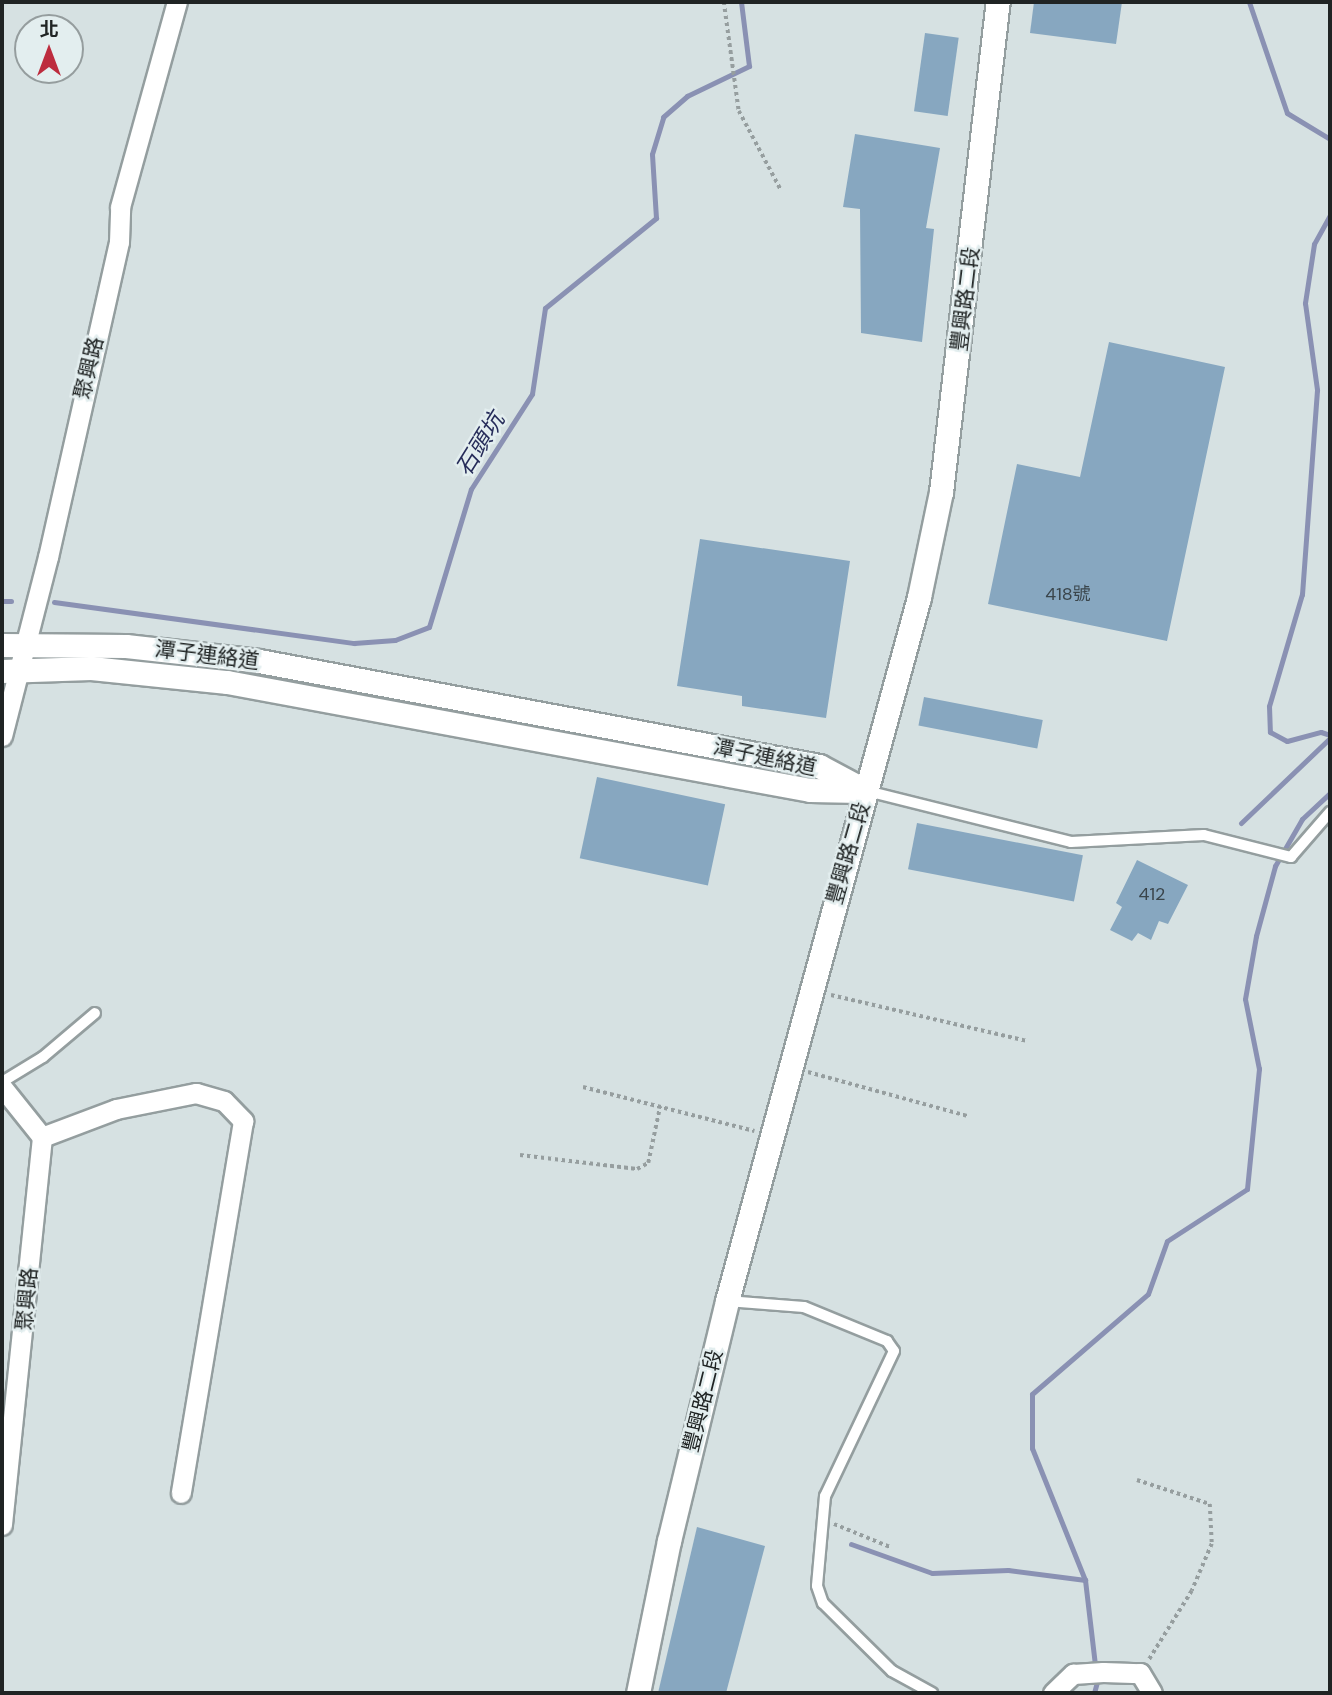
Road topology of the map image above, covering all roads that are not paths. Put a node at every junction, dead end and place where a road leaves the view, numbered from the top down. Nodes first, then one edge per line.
1 (177, 2) edge
2 (998, 2) edge
3 (26, 644) junction
4 (2, 645) edge
5 (10, 670) edge
6 (2, 736) edge
7 (866, 791) junction
8 (1330, 812) edge
9 (95, 1013) dead end
10 (2, 1084) edge
11 (42, 1137) junction
12 (727, 1301) junction
13 (181, 1493) dead end
14 (3, 1513) edge
15 (638, 1693) edge
16 (932, 1693) edge
17 (1053, 1693) edge
18 (1152, 1693) edge

1 - 3 street, 聚興路
2 - 7 street, 豐興路二段
3 - 4 street, 潭子連絡道
3 - 5 street, 聚興路
3 - 7 street, 潭子連絡道
5 - 6 street, 聚興路
5 - 7 street, 潭子連絡道
7 - 8 lane
7 - 12 street, 豐興路二段
9 - 10 lane
10 - 11 street
11 - 13 street
11 - 14 street, 聚興路
12 - 15 street, 豐興路二段
12 - 16 lane
17 - 18 street

